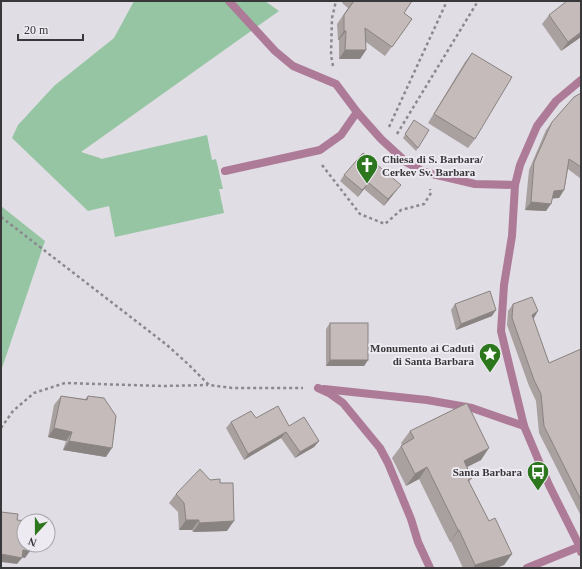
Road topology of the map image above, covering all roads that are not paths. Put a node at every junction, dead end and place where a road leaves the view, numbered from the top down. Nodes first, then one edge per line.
1 (229, 1) edge
2 (581, 80) edge
3 (357, 112) junction
4 (225, 171) dead end
5 (515, 186) junction
6 (524, 426) junction
7 (581, 548) edge
8 (430, 568) edge
9 (527, 568) edge

1 - 3 street
2 - 5 street
3 - 4 street
3 - 5 street
5 - 6 street
6 - 7 street
6 - 8 street
7 - 9 street

